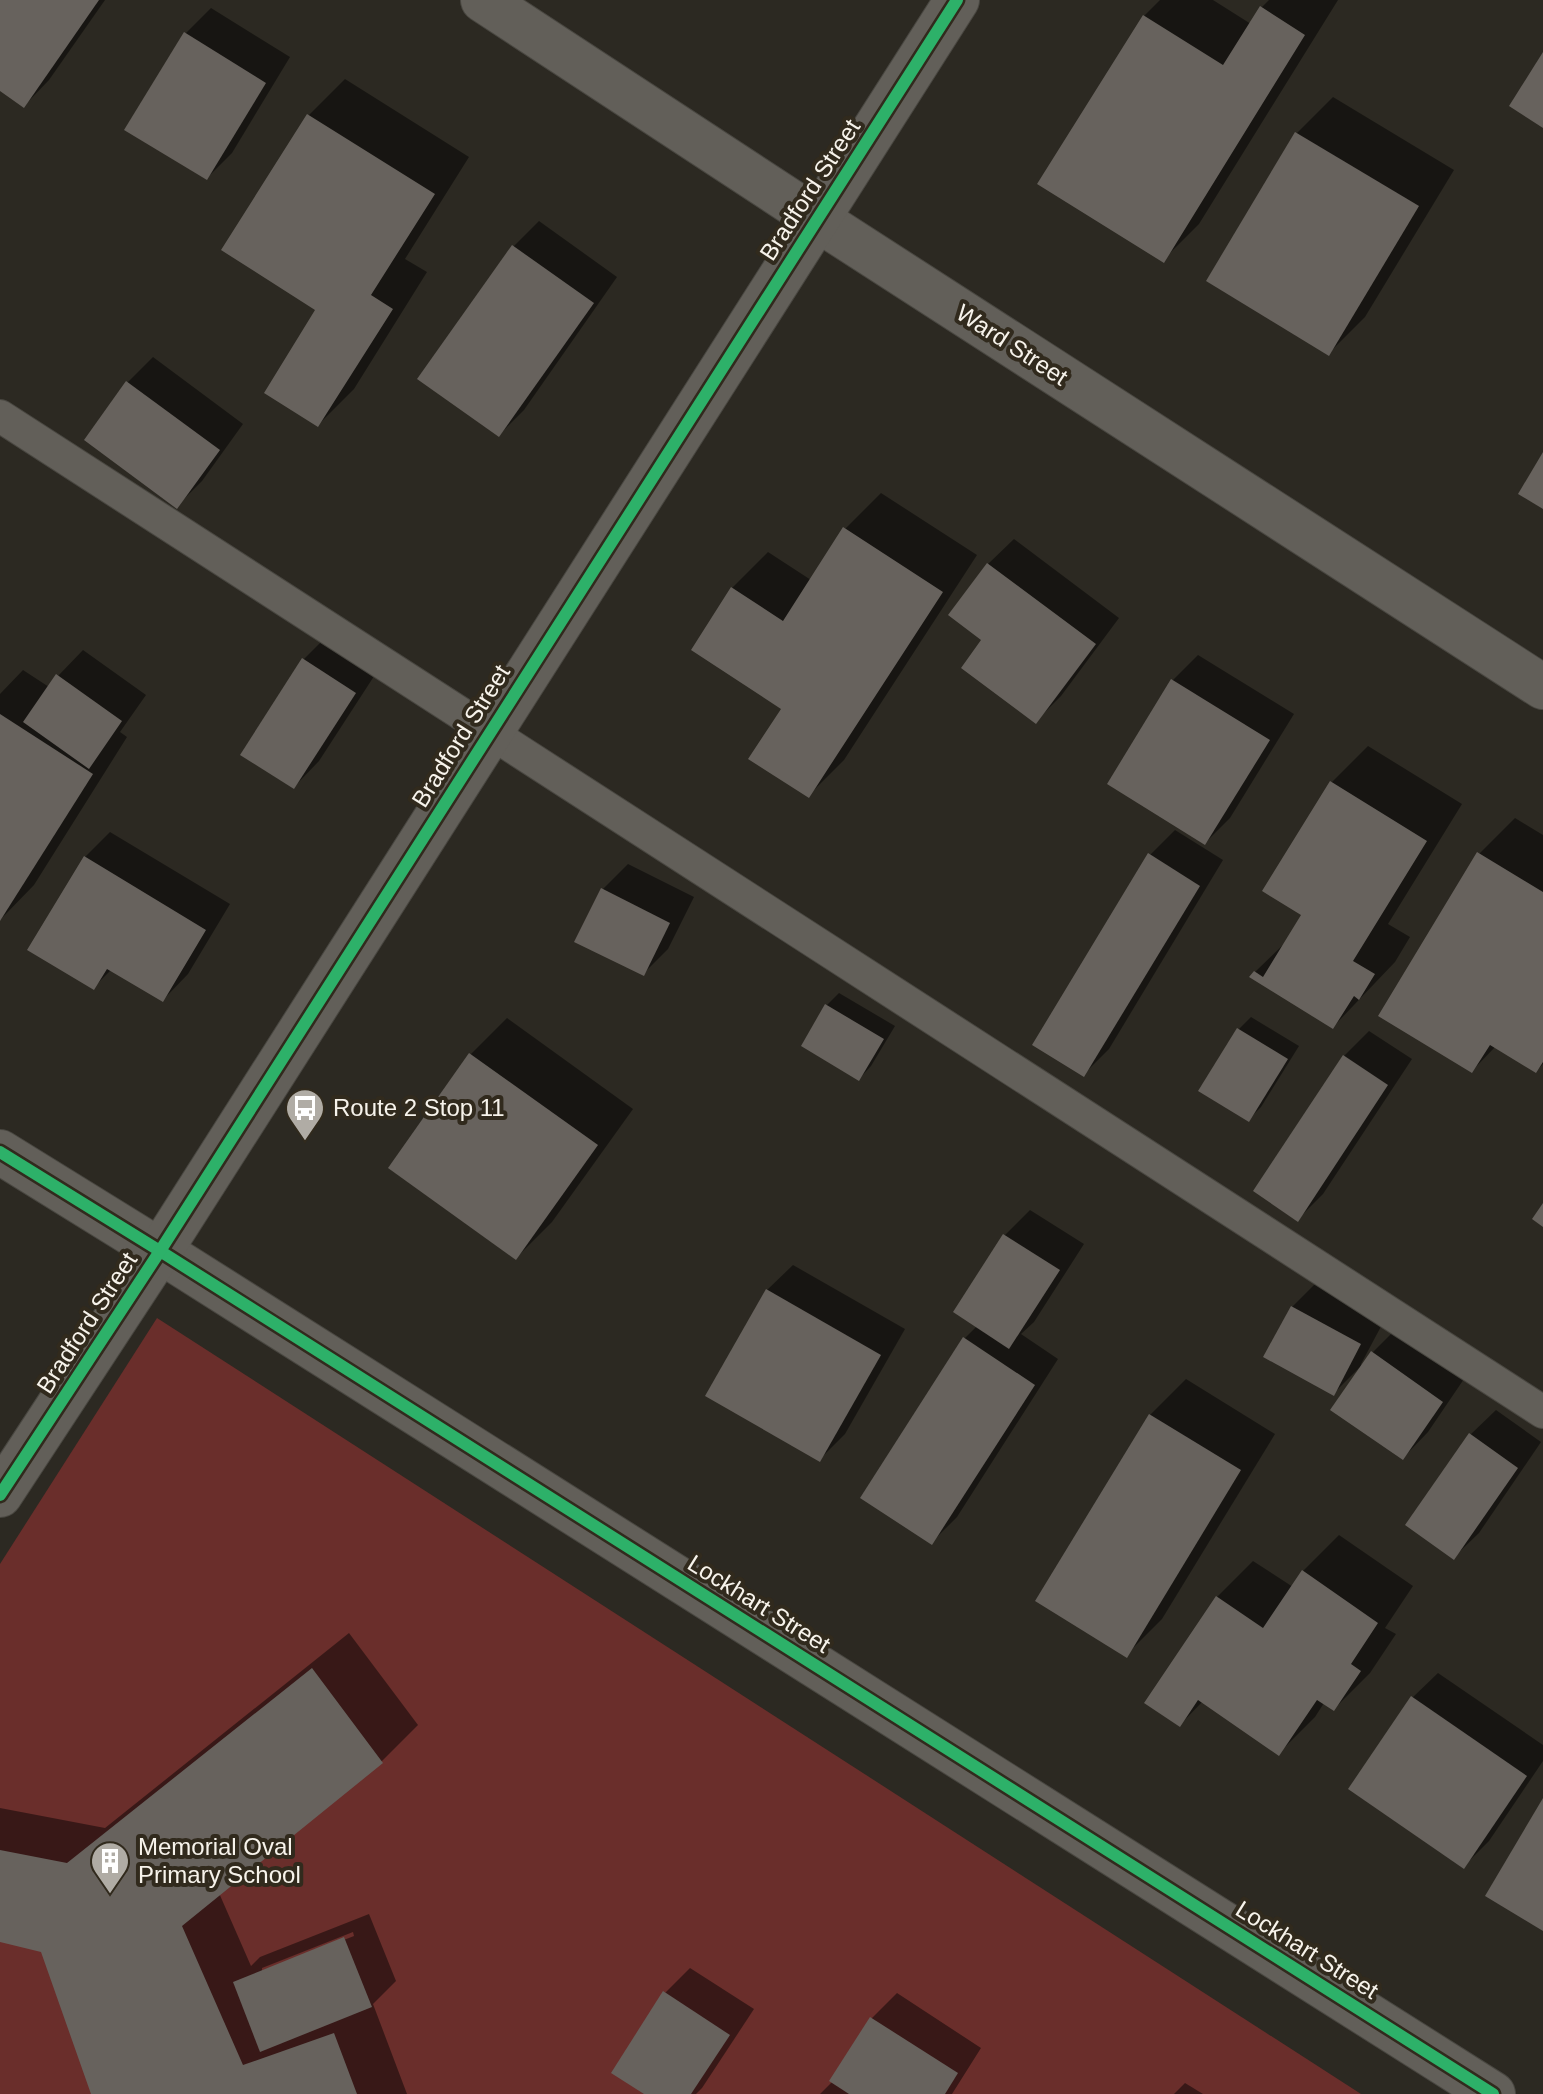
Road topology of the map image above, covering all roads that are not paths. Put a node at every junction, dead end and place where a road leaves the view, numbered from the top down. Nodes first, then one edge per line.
1 (483, 0) edge
2 (957, 0) edge
3 (817, 219) junction
4 (0, 416) edge
5 (1543, 687) edge
6 (489, 733) junction
7 (0, 1152) edge
8 (160, 1251) junction
9 (1543, 1412) edge
10 (0, 1495) edge
11 (1493, 2094) edge

1 - 3 street, Ward Street
2 - 3 street, Bradford Street
3 - 5 street, Ward Street
3 - 6 street, Bradford Street
4 - 6 lane
6 - 8 street, Bradford Street
6 - 9 lane
7 - 8 street, Lockhart Street
8 - 10 street, Bradford Street
8 - 11 street, Lockhart Street

